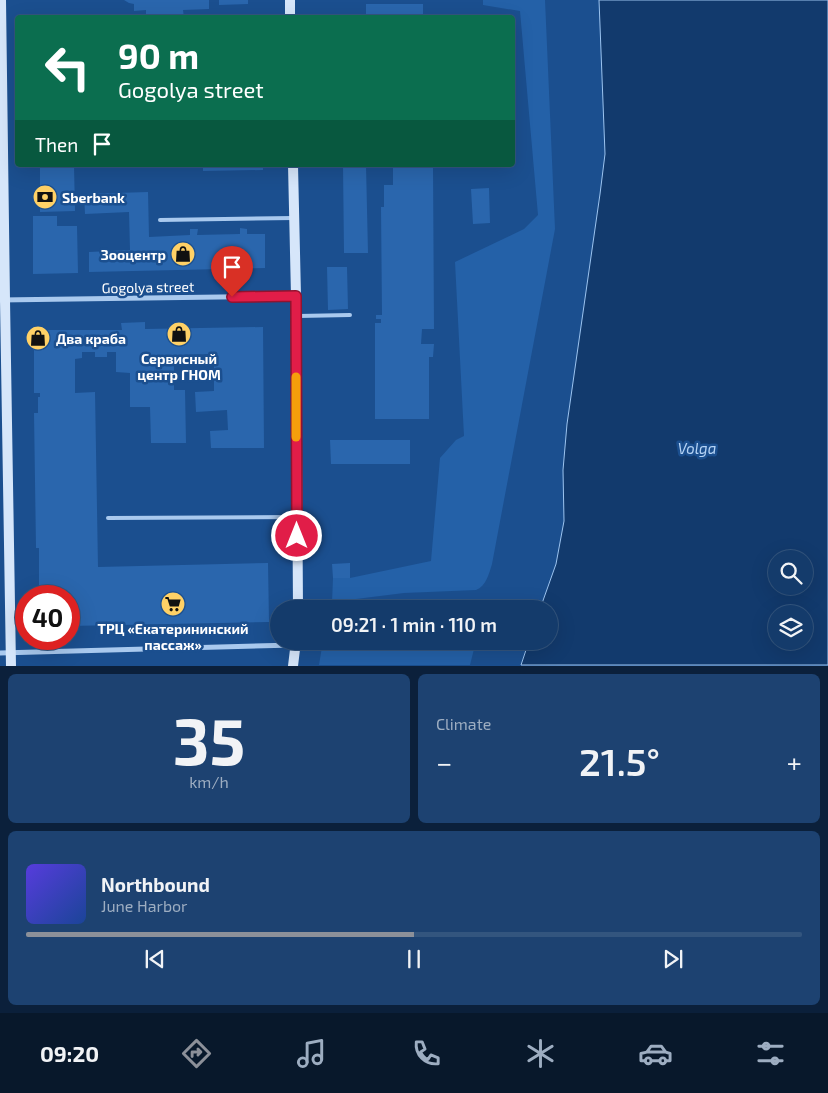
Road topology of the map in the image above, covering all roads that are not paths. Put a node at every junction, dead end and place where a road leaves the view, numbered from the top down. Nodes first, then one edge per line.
1 (1, 0) edge
2 (290, 0) edge
3 (290, 15) edge
4 (293, 167) edge
5 (294, 218) junction
6 (160, 220) dead end
7 (296, 296) junction
8 (2, 300) edge
9 (296, 316) junction
10 (350, 316) dead end
11 (297, 517) junction
12 (108, 518) dead end
13 (298, 600) edge
14 (270, 644) edge
15 (295, 650) edge
16 (5, 653) edge
17 (11, 666) edge
18 (294, 666) edge

1 - 8 street
2 - 3 street
4 - 5 street
5 - 6 lane
5 - 7 street
7 - 8 street, Gogolya street
7 - 9 street
8 - 16 street
9 - 10 lane
9 - 11 street
11 - 12 lane
11 - 13 street
14 - 16 street
15 - 18 street
16 - 17 street

